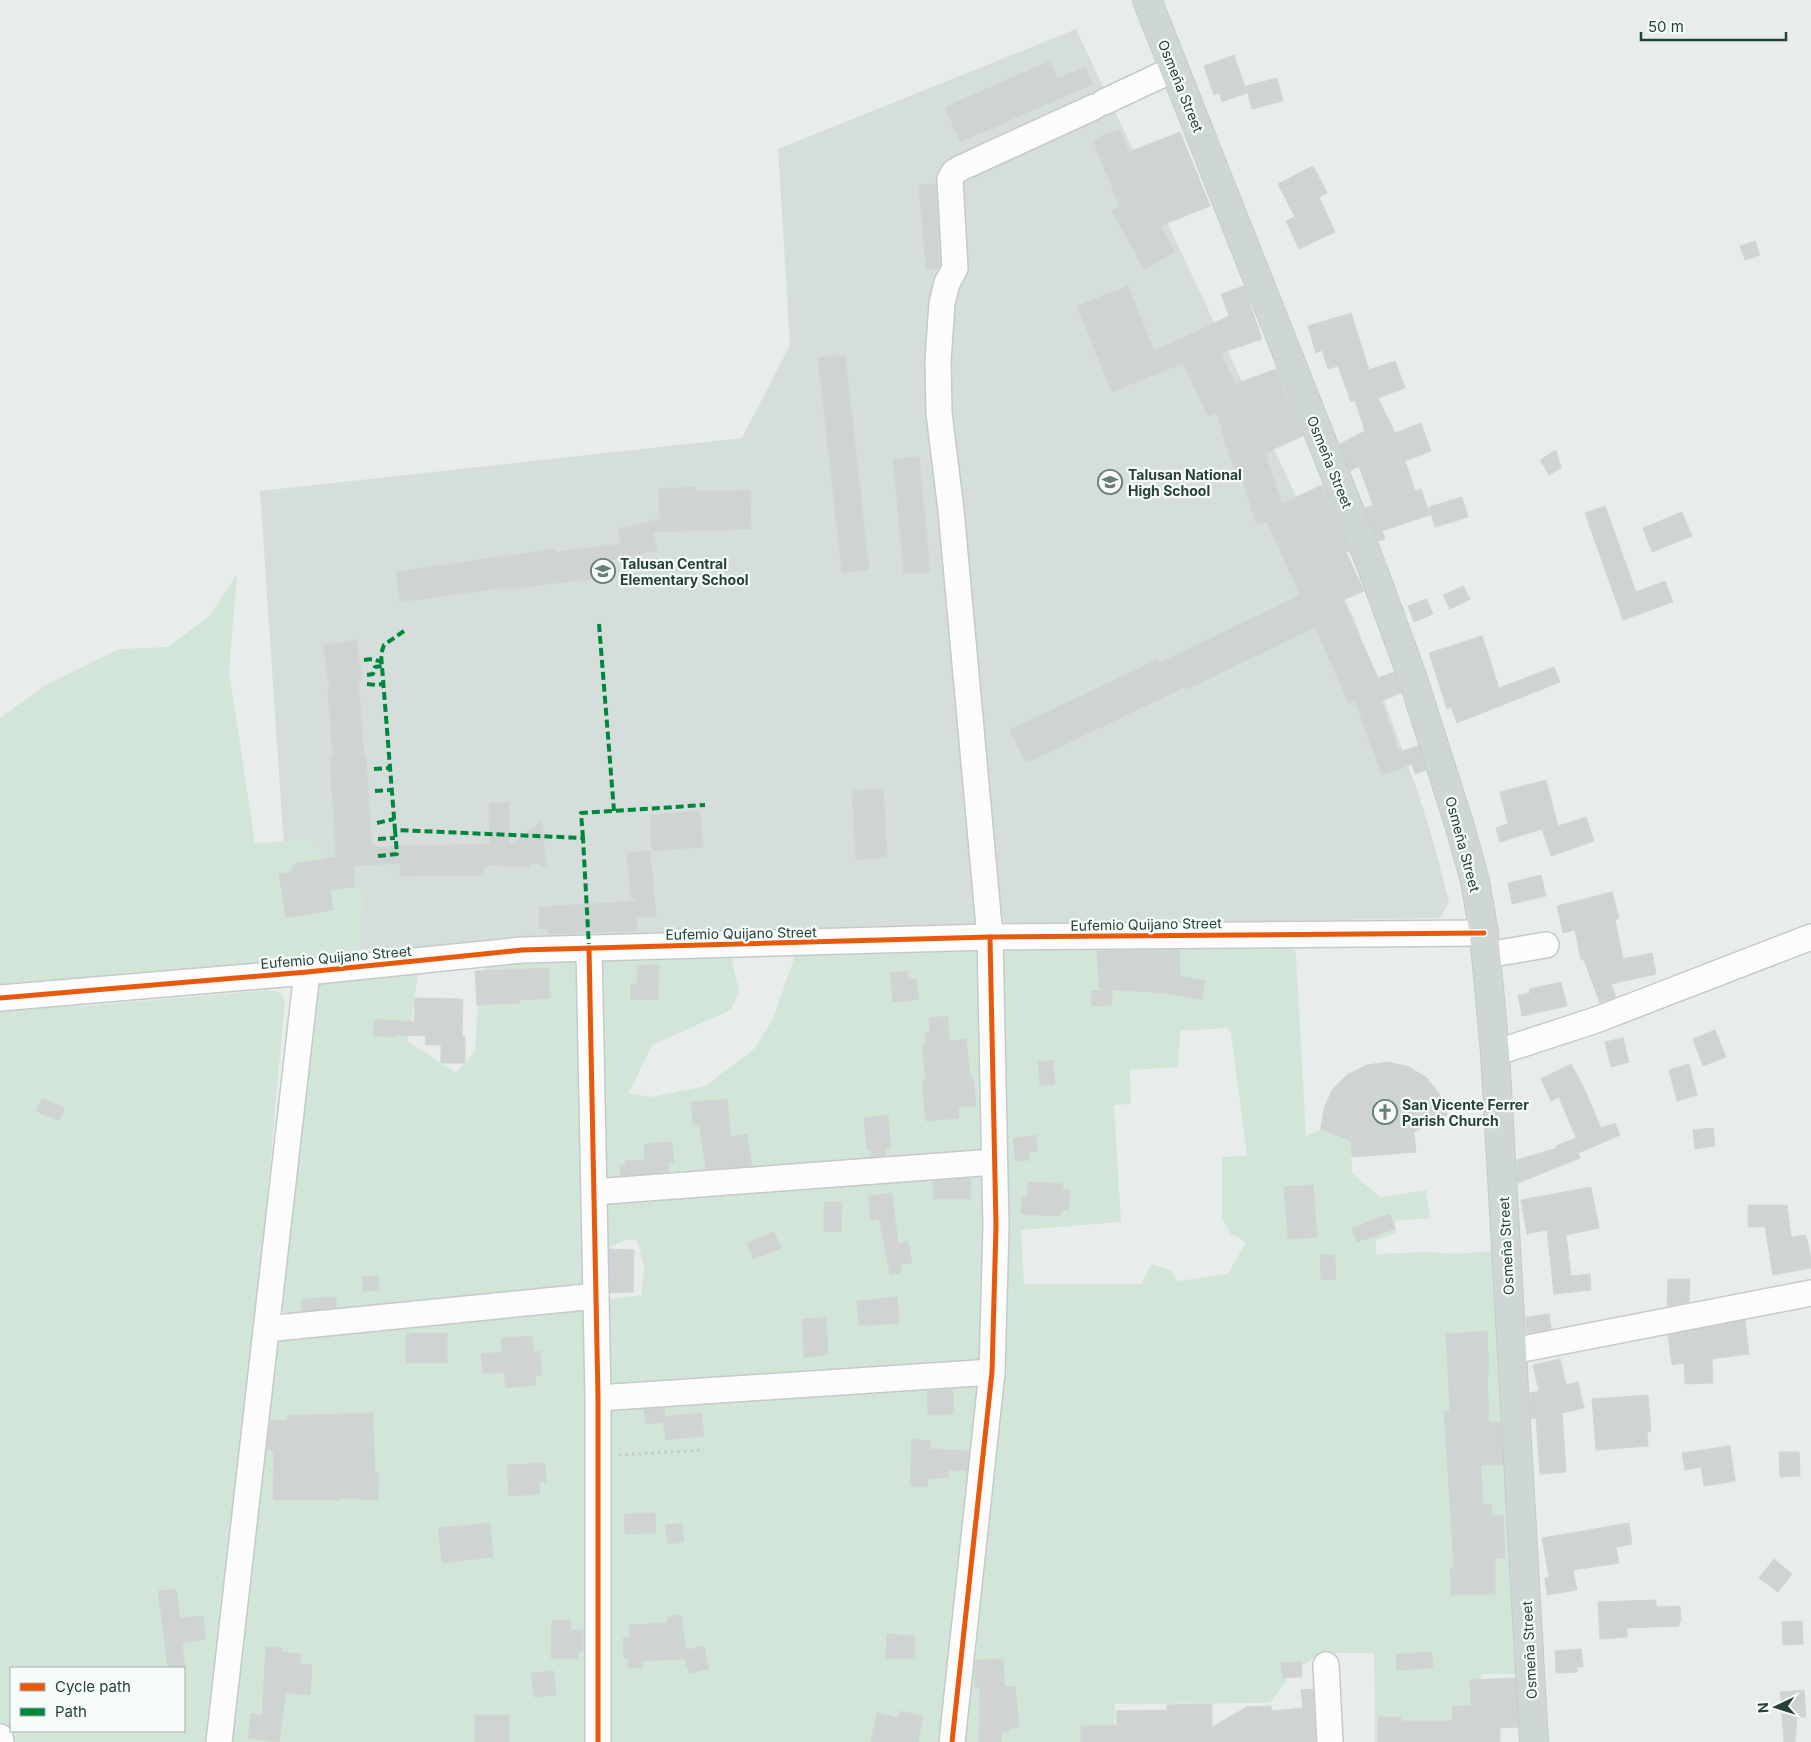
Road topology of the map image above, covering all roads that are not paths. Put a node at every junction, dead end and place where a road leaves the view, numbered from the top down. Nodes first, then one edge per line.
1 (1148, 0) edge
2 (1174, 69) junction
3 (1811, 937) edge
4 (990, 938) junction
5 (1485, 944) junction
6 (1546, 945) dead end
7 (589, 948) junction
8 (307, 972) junction
9 (0, 998) edge
10 (1495, 1053) junction
11 (994, 1162) junction
12 (594, 1192) junction
13 (1811, 1293) edge
14 (596, 1296) junction
15 (266, 1329) junction
16 (1512, 1351) junction
17 (992, 1372) junction
18 (598, 1398) junction
19 (1326, 1665) dead end
20 (0, 1737) edge
21 (1, 1742) edge
22 (219, 1742) edge
23 (598, 1742) edge
24 (952, 1742) edge
25 (1330, 1742) edge
26 (1534, 1742) edge

1 - 2 main road, Osmeña Street
2 - 4 street
2 - 5 main road, Osmeña Street
3 - 10 street
4 - 5 street, Eufemio Quijano Street
4 - 7 street, Eufemio Quijano Street
4 - 11 street
5 - 6 street, Eufemio Quijano Street
5 - 10 main road, Osmeña Street
7 - 8 street, Eufemio Quijano Street
7 - 12 street
8 - 9 street, Eufemio Quijano Street
8 - 15 street
10 - 16 main road, Osmeña Street
11 - 12 street
11 - 17 street
12 - 14 street
13 - 16 street
14 - 15 street
14 - 18 street
15 - 22 street
16 - 26 main road, Osmeña Street
17 - 18 street
17 - 24 street
18 - 23 street
19 - 25 street
20 - 21 street

